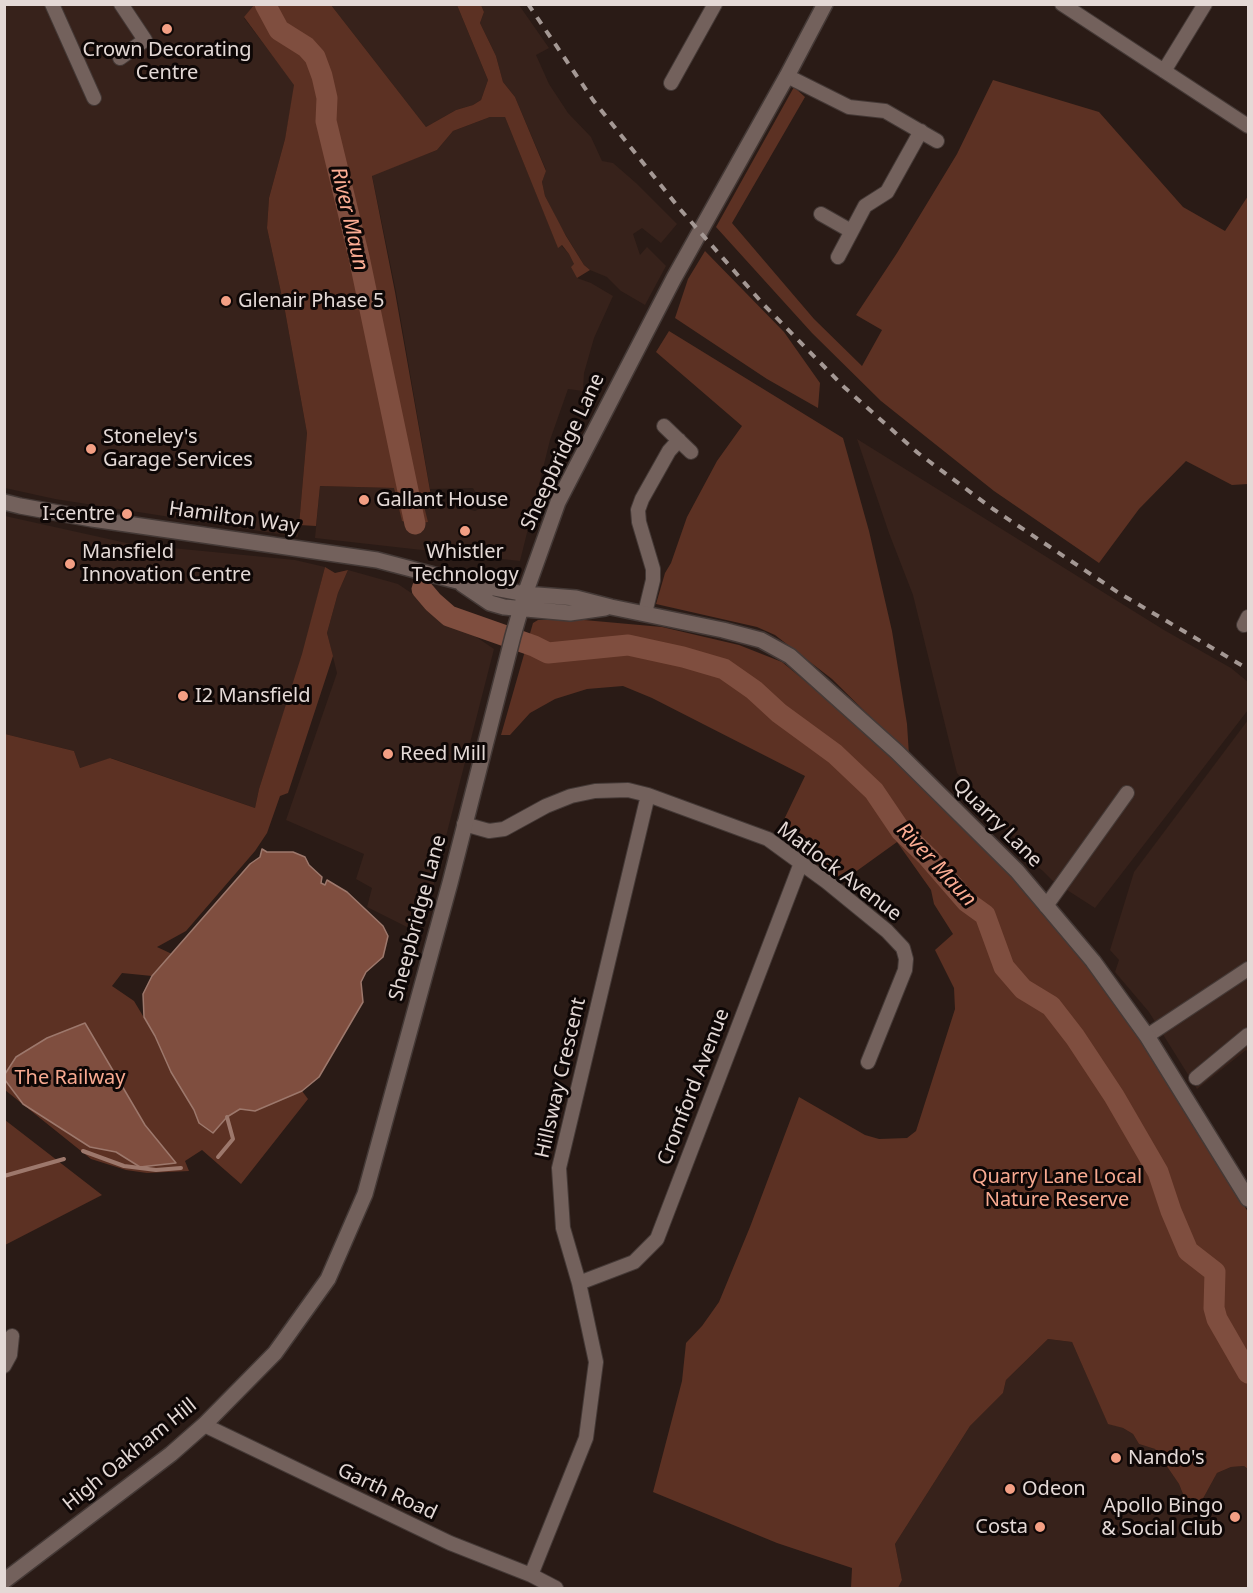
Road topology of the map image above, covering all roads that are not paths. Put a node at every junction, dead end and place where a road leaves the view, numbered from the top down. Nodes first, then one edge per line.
1 (52, 4) edge
2 (121, 4) edge
3 (715, 4) edge
4 (825, 4) edge
5 (1062, 4) edge
6 (1205, 4) edge
7 (120, 58) dead end
8 (1164, 71) junction
9 (787, 76) junction
10 (671, 83) dead end
11 (94, 98) dead end
12 (1248, 126) edge
13 (921, 131) junction
14 (937, 141) dead end
15 (821, 214) dead end
16 (851, 231) junction
17 (838, 257) dead end
18 (664, 426) dead end
19 (679, 440) junction
20 (691, 452) dead end
21 (4, 502) edge
22 (523, 601) junction
23 (645, 613) junction
24 (1127, 793) dead end
25 (648, 795) junction
26 (464, 824) junction
27 (801, 863) junction
28 (1046, 906) junction
29 (1246, 974) edge
30 (1248, 1035) edge
31 (1147, 1036) junction
32 (868, 1062) dead end
33 (1196, 1078) dead end
34 (1248, 1199) edge
35 (579, 1283) junction
36 (12, 1336) dead end
37 (275, 1353) joint
38 (4, 1366) edge
39 (204, 1425) junction
40 (531, 1575) junction
41 (5, 1579) edge
42 (556, 1588) edge

1 - 11 street
2 - 7 street
3 - 10 street
4 - 9 street, Sheepbridge Lane
5 - 8 street
6 - 8 street
8 - 12 street
9 - 13 street
9 - 22 street, Sheepbridge Lane
13 - 14 street
13 - 16 street
15 - 16 street
16 - 17 street
18 - 19 street
19 - 20 street
19 - 23 street
21 - 22 street, Hamilton Way
22 - 23 street, Quarry Lane
22 - 26 street, Sheepbridge Lane
23 - 28 street, Quarry Lane
24 - 28 street
25 - 26 street, Matlock Avenue
25 - 27 street, Matlock Avenue
25 - 35 street, Hillsway Crescent
26 - 37 street, Sheepbridge Lane
27 - 32 street, Matlock Avenue
27 - 35 street, Cromford Avenue
28 - 31 street, Quarry Lane
29 - 31 street
30 - 33 street
31 - 34 street, Quarry Lane
35 - 40 street, Hillsway Crescent
36 - 38 street
37 - 39 street, High Oakham Hill
39 - 40 street, Garth Road
39 - 41 street, High Oakham Hill
40 - 42 street, Garth Road

